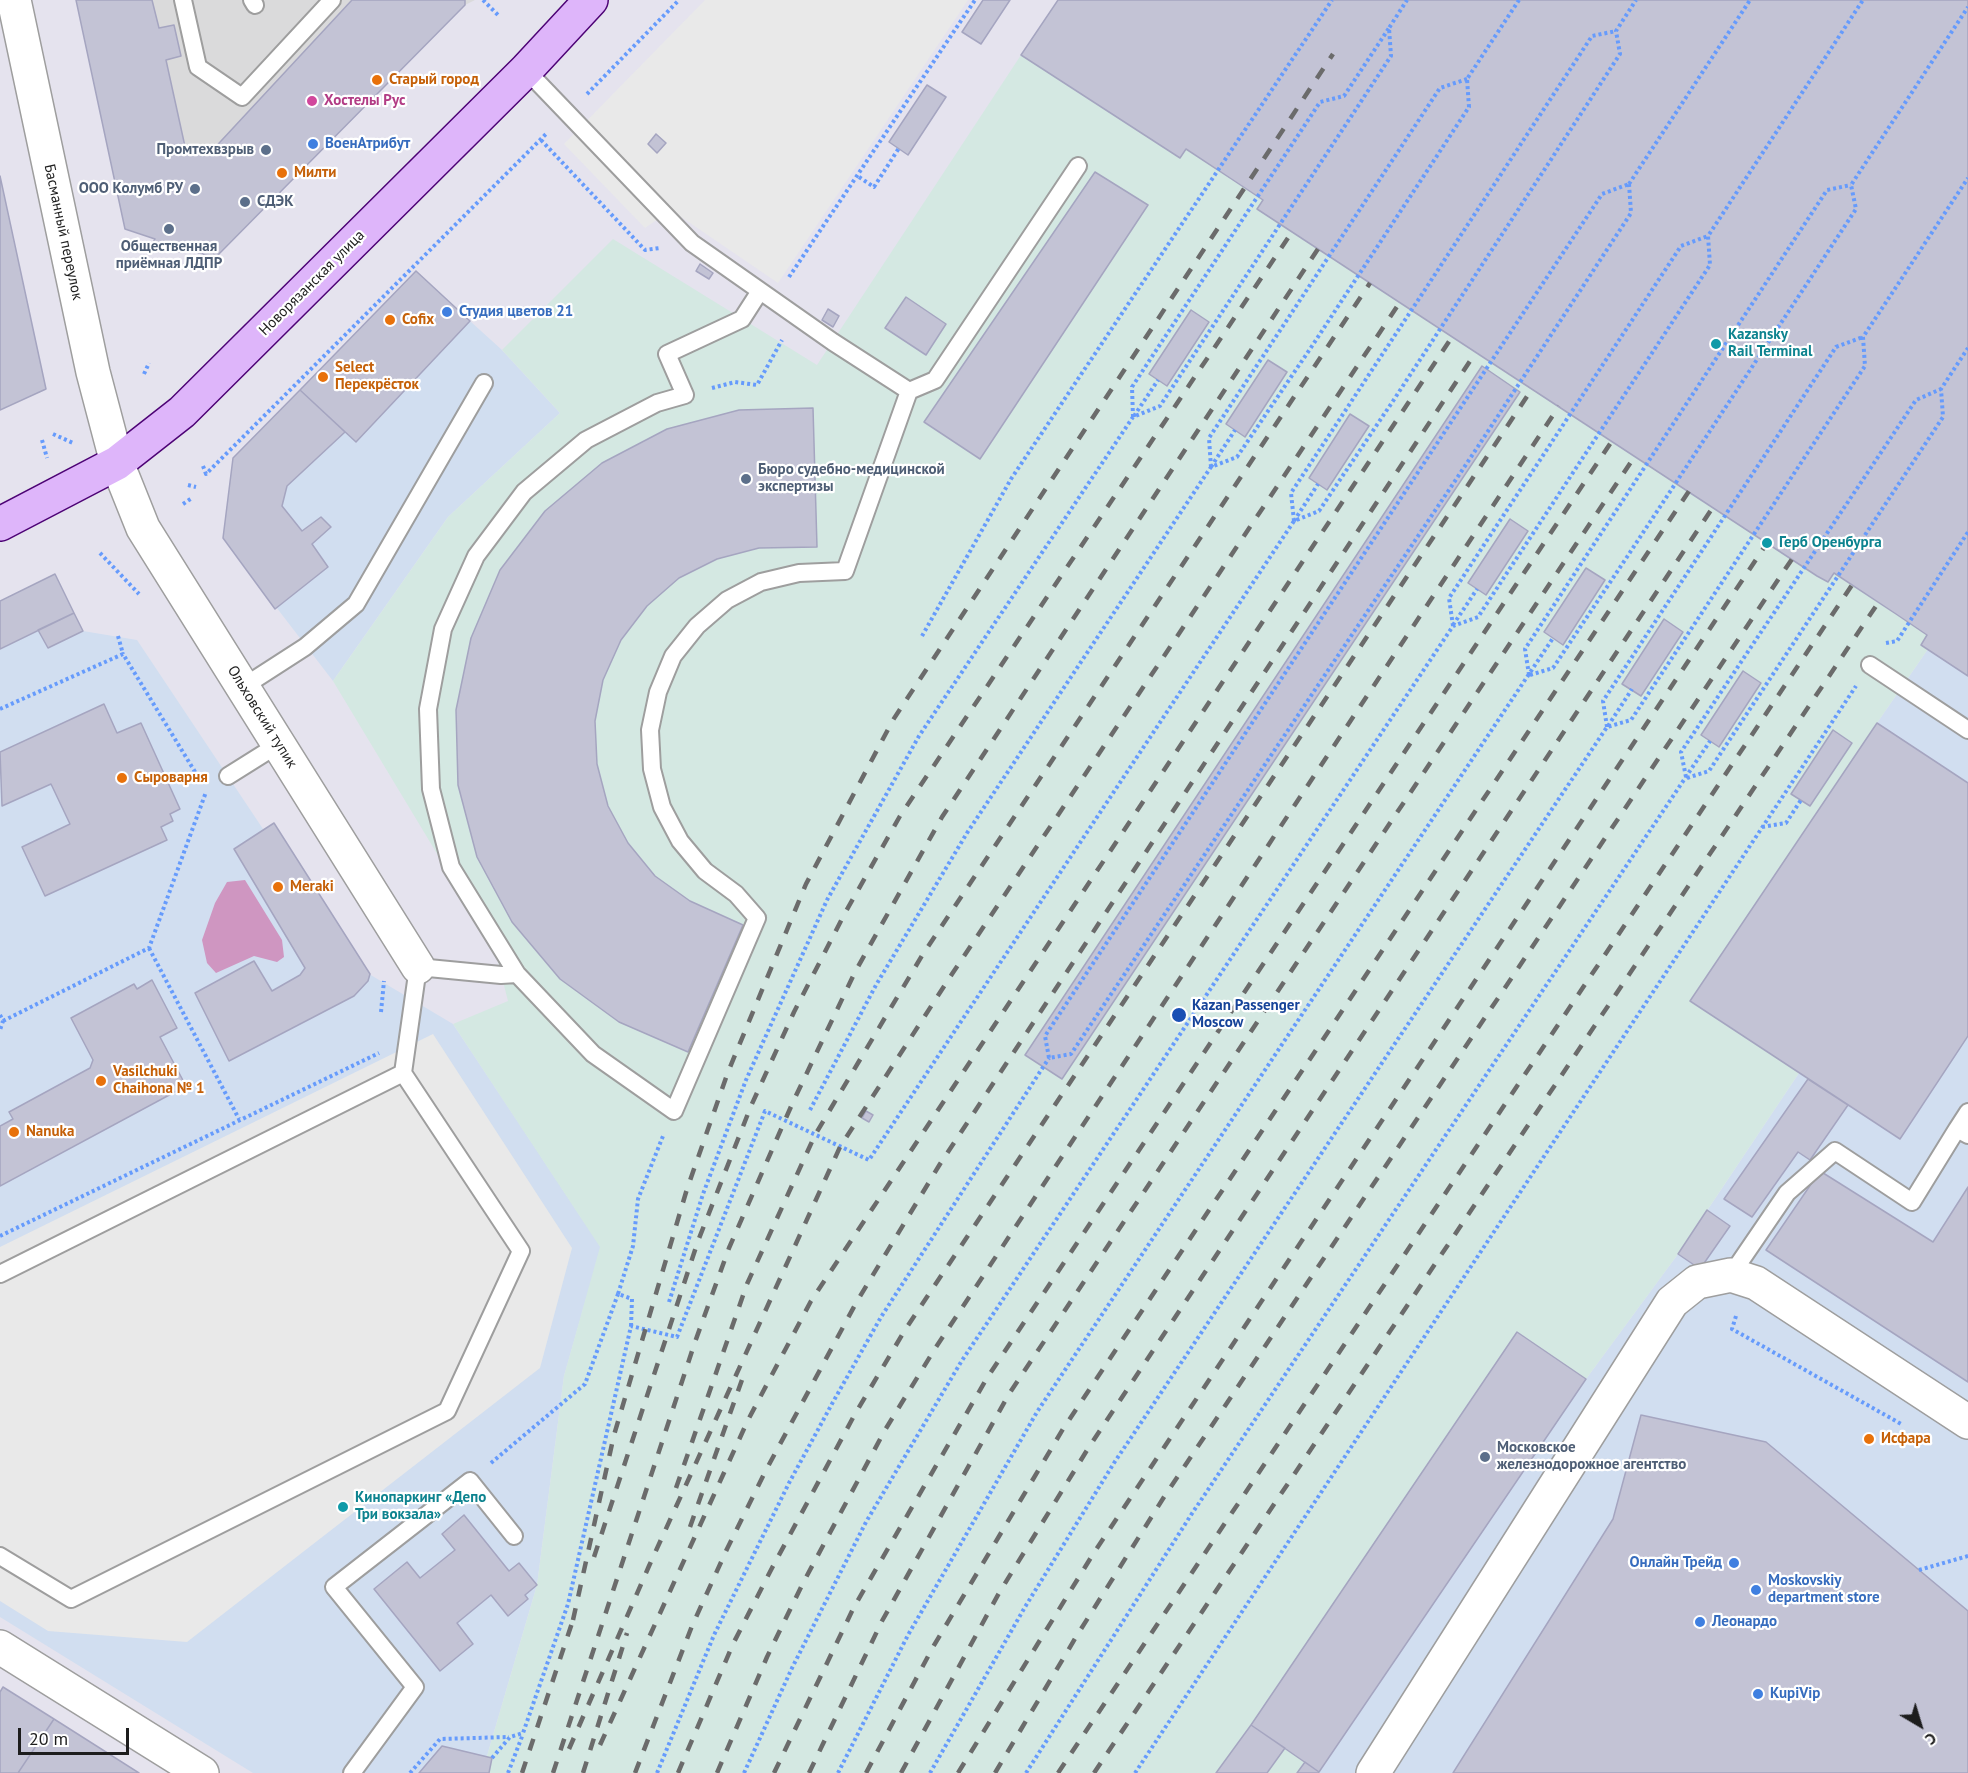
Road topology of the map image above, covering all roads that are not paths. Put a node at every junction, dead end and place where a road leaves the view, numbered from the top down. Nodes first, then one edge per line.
1 (183, 0) edge
2 (332, 0) edge
3 (582, 3) edge
4 (11, 19) edge
5 (526, 70) junction
6 (1078, 166) dead end
7 (760, 291) junction
8 (484, 383) dead end
9 (909, 391) junction
10 (117, 462) junction
11 (0, 524) edge
12 (1870, 665) road end
13 (243, 687) junction
14 (1968, 730) edge
15 (279, 744) junction
16 (228, 776) dead end
17 (417, 967) junction
18 (517, 974) junction
19 (403, 1073) junction
20 (1968, 1112) edge
21 (1963, 1132) edge
22 (0, 1274) edge
23 (1731, 1275) junction
24 (1968, 1422) edge
25 (514, 1536) dead end
26 (0, 1556) edge
27 (0, 1647) edge
28 (202, 1773) edge
29 (352, 1773) edge
30 (1373, 1773) edge

1 - 2 lane
3 - 5 street, Новорязанская улица
4 - 10 street, Басманный переулок
5 - 7 lane
5 - 10 street, Новорязанская улица
6 - 9 lane
7 - 9 lane
7 - 18 lane
8 - 13 lane
9 - 18 lane
10 - 11 street, Новорязанская улица
10 - 13 street, Ольховский тупик
12 - 14 lane
13 - 15 street, Ольховский тупик
15 - 16 lane
15 - 17 street, Ольховский тупик
17 - 18 lane
17 - 19 lane
19 - 22 lane
19 - 26 lane
20 - 21 lane
21 - 23 lane
23 - 24 street
23 - 30 street
25 - 29 lane
27 - 28 street

